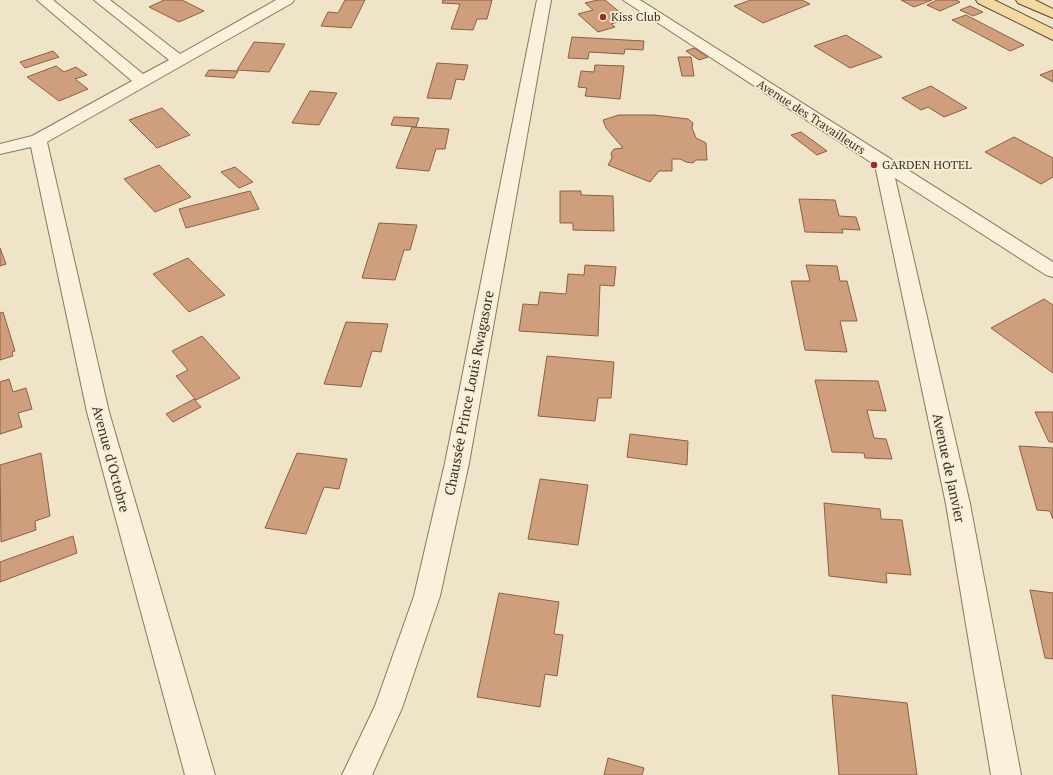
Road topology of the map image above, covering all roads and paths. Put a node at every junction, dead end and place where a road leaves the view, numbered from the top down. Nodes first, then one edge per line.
1 (44, 0) edge
2 (101, 0) edge
3 (287, 0) edge
4 (544, 0) edge
5 (630, 0) edge
6 (983, 0) edge
7 (1023, 0) edge
8 (1053, 14) edge
9 (1053, 35) edge
10 (178, 60) junction
11 (142, 82) junction
12 (38, 140) junction
13 (0, 149) edge
14 (883, 163) junction
15 (1053, 271) edge
16 (200, 775) edge
17 (357, 775) edge
18 (1006, 775) edge

1 - 11 street
2 - 10 street
3 - 10 street
4 - 17 street, Chaussée Prince Louis Rwagasore
5 - 14 street, Avenue des Travailleurs
6 - 9 main road
7 - 8 main road
10 - 11 street
11 - 12 street
12 - 13 street
12 - 16 street, Avenue d'Octobre
14 - 15 street, Avenue des Travailleurs
14 - 18 street, Avenue de Janvier

